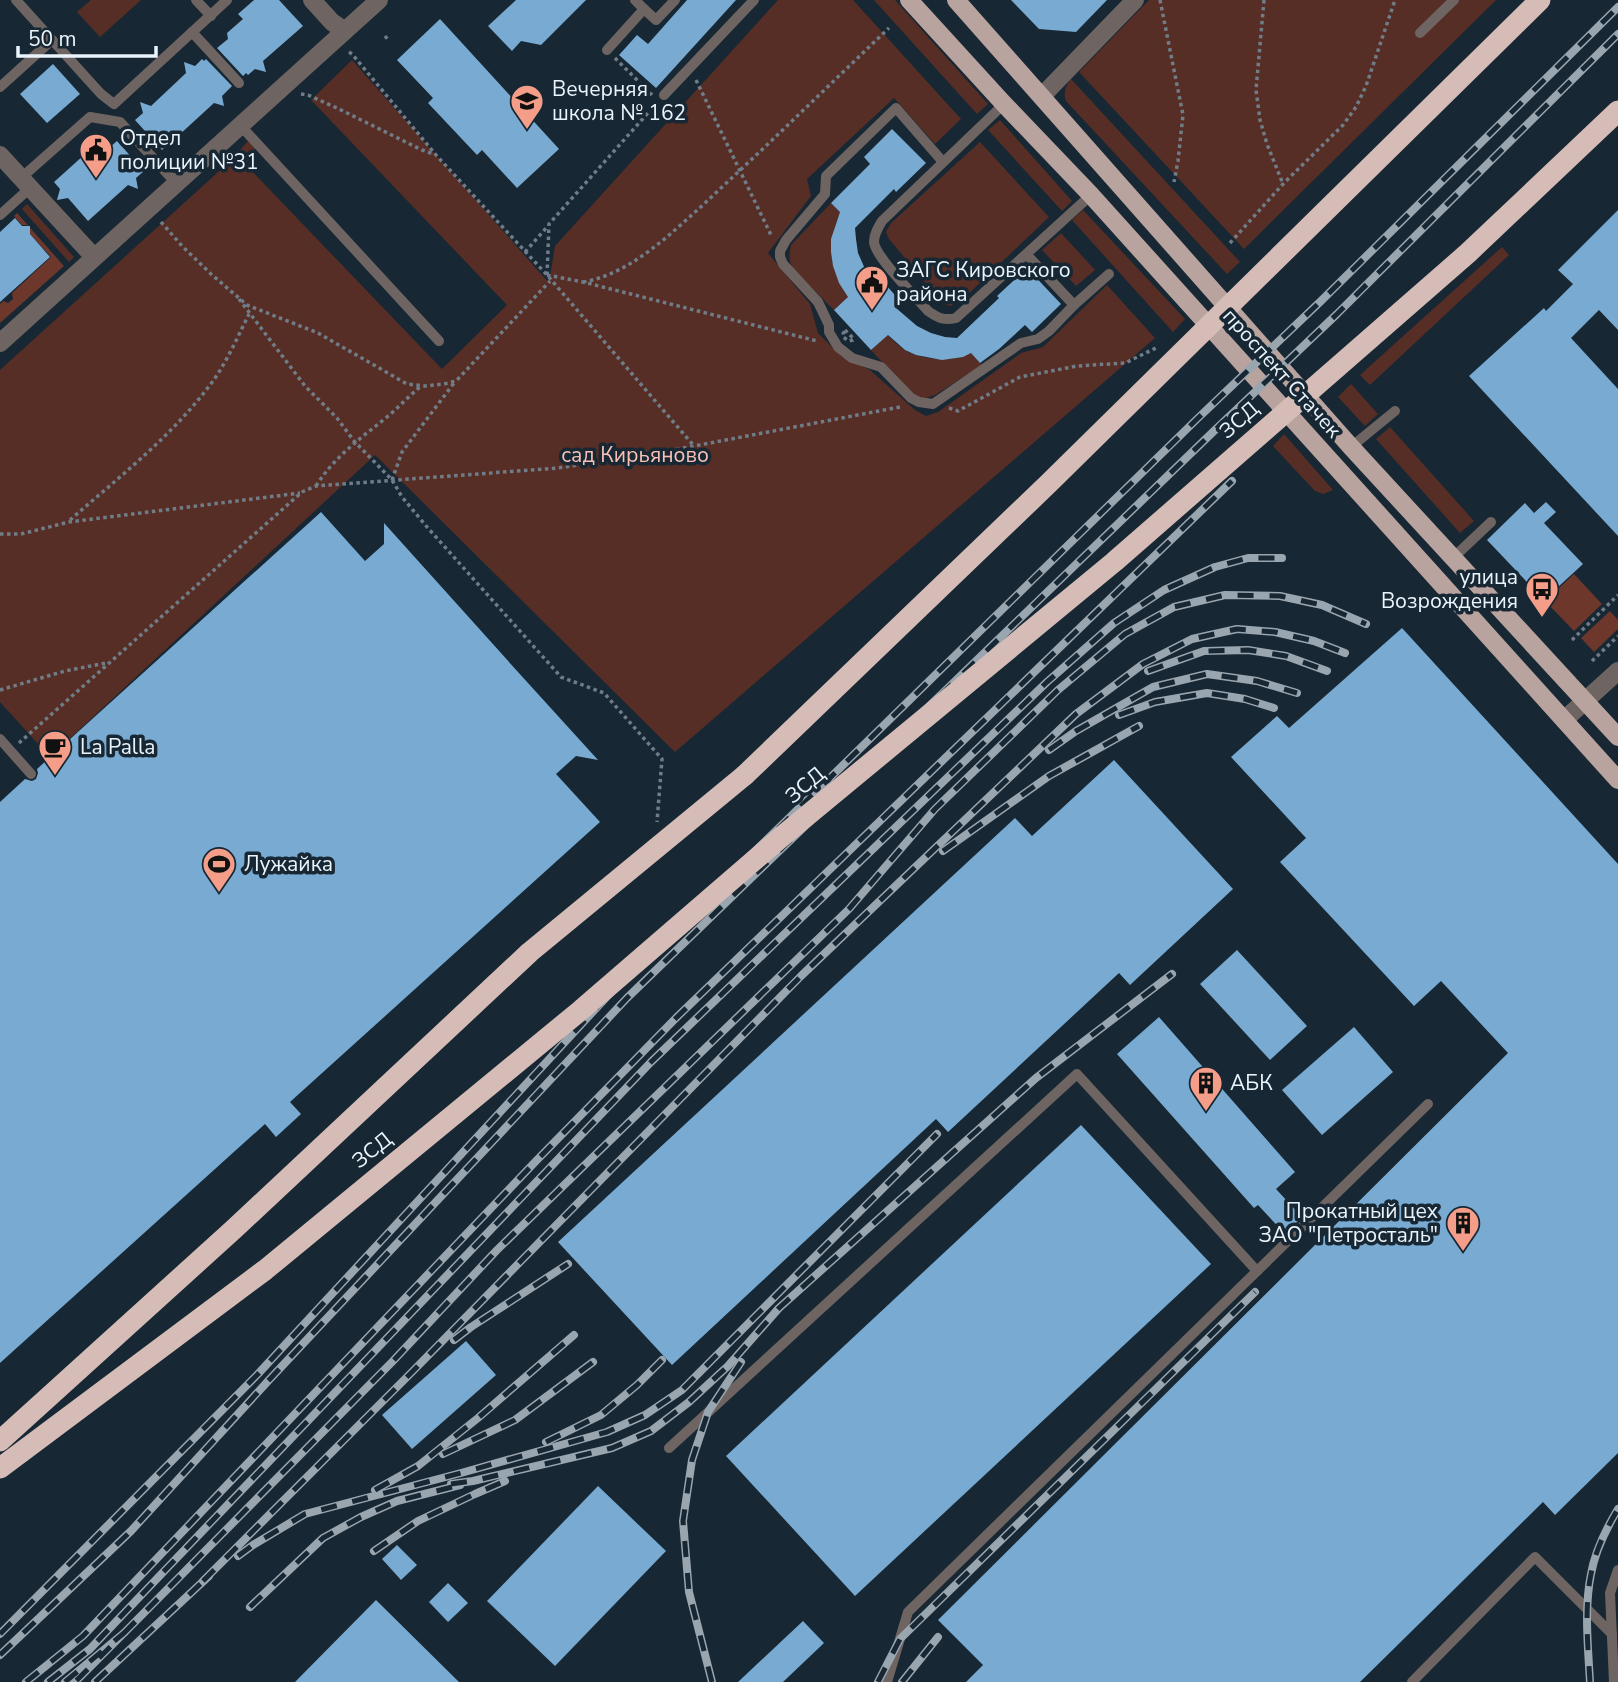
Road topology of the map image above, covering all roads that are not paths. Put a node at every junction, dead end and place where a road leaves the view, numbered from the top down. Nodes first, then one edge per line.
1 (16, 0) edge
2 (196, 0) edge
3 (228, 0) edge
4 (312, 0) edge
5 (379, 0) edge
6 (635, 0) edge
7 (675, 0) edge
8 (754, 0) edge
9 (909, 0) edge
10 (956, 0) edge
11 (1135, 0) edge
12 (1454, 0) edge
13 (1540, 0) edge
14 (644, 9) junction
15 (211, 16) junction
16 (345, 31) junction
17 (192, 32) junction
18 (1420, 33) dead end
19 (52, 40) junction
20 (607, 50) road end
21 (239, 83) dead end
22 (0, 87) edge
23 (664, 95) road end
24 (1042, 96) junction
25 (1004, 104) junction
26 (1618, 111) edge
27 (240, 125) junction
28 (0, 155) edge
29 (943, 162) junction
30 (26, 183) junction
31 (176, 183) junction
32 (1091, 195) junction
33 (0, 215) edge
34 (1027, 255) junction
35 (94, 257) junction
36 (1109, 274) dead end
37 (1074, 305) junction
38 (1, 341) edge
39 (439, 341) dead end
40 (1395, 411) dead end
41 (1351, 447) junction
42 (1491, 522) dead end
43 (1454, 557) junction
44 (1618, 671) edge
45 (1585, 701) junction
46 (1564, 720) junction
47 (1618, 737) edge
48 (0, 738) edge
49 (31, 774) dead end
50 (1618, 779) edge
51 (1428, 1104) dead end
52 (1257, 1271) junction
53 (0, 1441) edge
54 (670, 1448) dead end
55 (0, 1468) edge
56 (1618, 1570) edge
57 (1612, 1634) junction
58 (887, 1682) edge
59 (1412, 1682) edge
60 (1614, 1682) edge

1 - 19 lane
2 - 15 lane
3 - 15 lane
4 - 16 street
5 - 16 street
6 - 14 lane
7 - 14 lane
8 - 23 lane
9 - 25 main road, проспект Стачек
10 - 24 main road, проспект Стачек
11 - 24 street
12 - 18 lane
13 - 53 highway, ЗСД, bridge
14 - 20 lane
15 - 17 lane
16 - 27 street
17 - 19 lane
17 - 21 lane
19 - 22 lane
24 - 41 main road, проспект Стачек
25 - 29 lane
25 - 32 main road, проспект Стачек
26 - 55 highway, ЗСД, bridge
27 - 31 street
27 - 39 lane
28 - 30 street
29 - 34 lane
29 - 37 lane
30 - 31 lane
30 - 33 lane
30 - 35 street
31 - 35 street
32 - 34 lane
32 - 46 main road, проспект Стачек
34 - 37 lane
35 - 38 street
36 - 37 lane
40 - 41 lane
41 - 43 main road, проспект Стачек
42 - 43 lane
43 - 45 main road, проспект Стачек
44 - 45 street
45 - 46 street
45 - 47 main road, проспект Стачек
46 - 50 main road, проспект Стачек
48 - 49 lane
51 - 52 lane
52 - 54 lane
52 - 58 lane
56 - 57 lane
57 - 59 lane
57 - 60 lane

